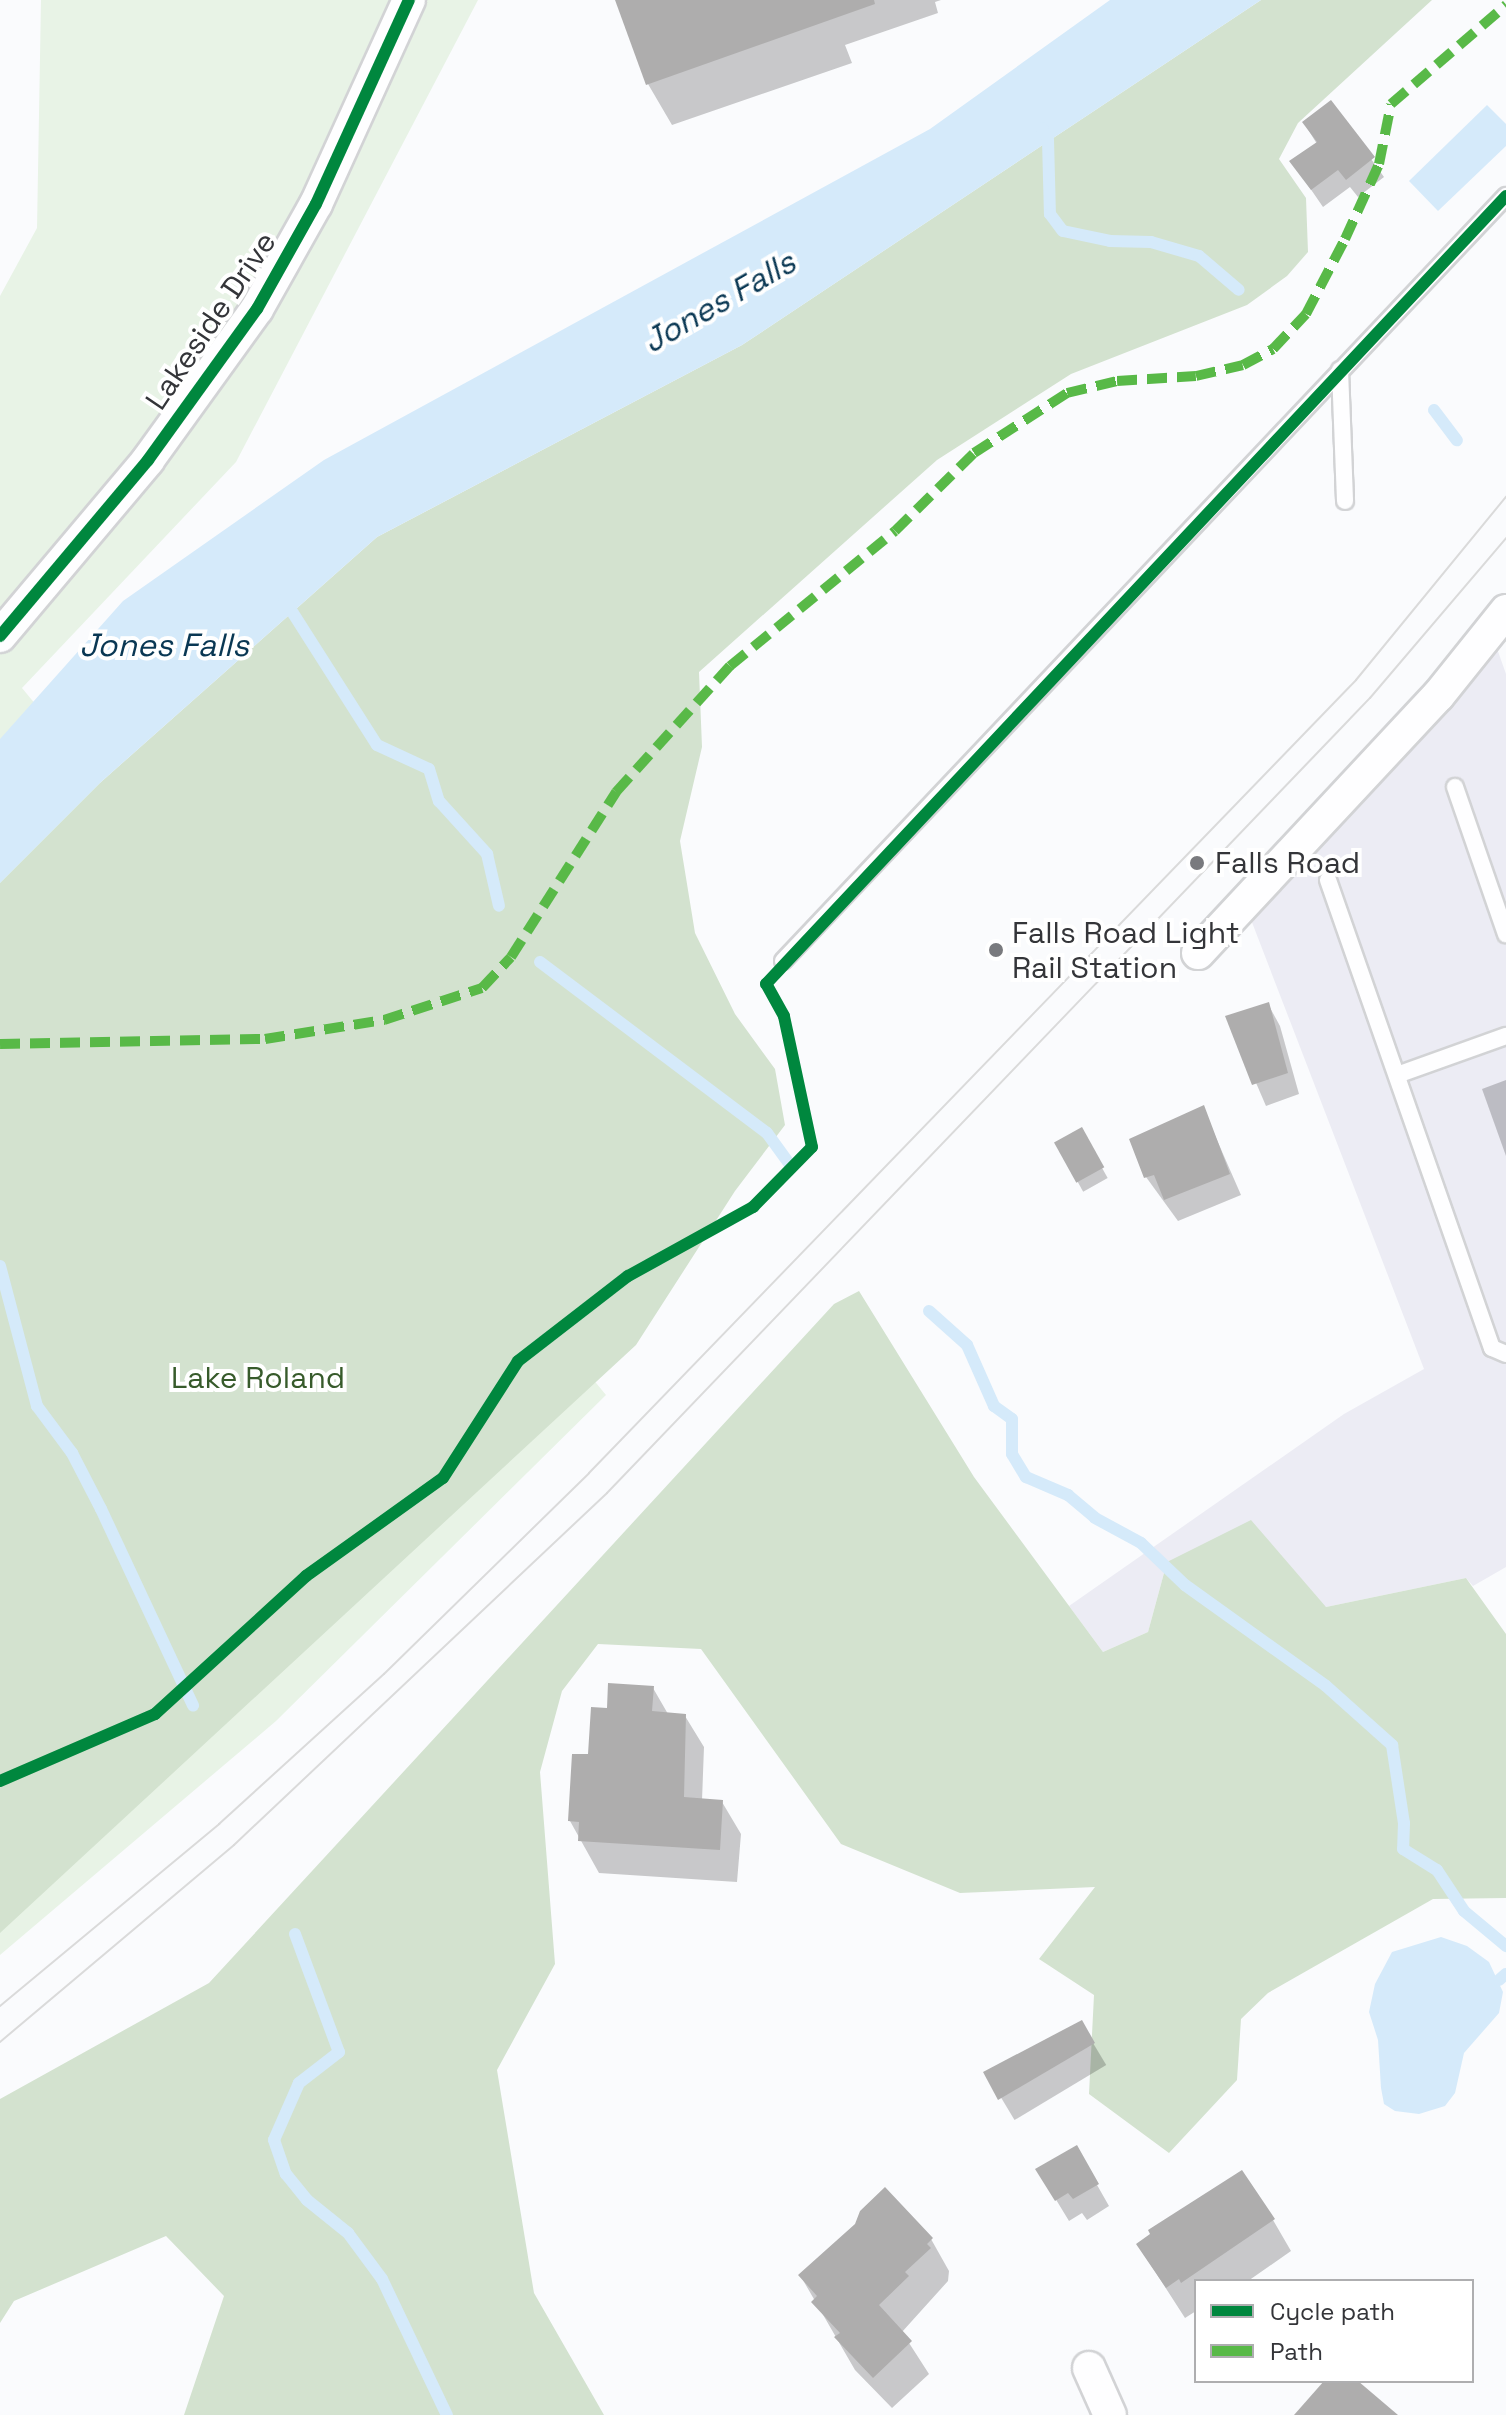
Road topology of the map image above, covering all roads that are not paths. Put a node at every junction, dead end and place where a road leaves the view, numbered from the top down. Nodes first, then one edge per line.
1 (409, 0) edge
2 (1506, 196) edge
3 (1340, 370) junction
4 (1345, 501) dead end
5 (1506, 611) edge
6 (0, 636) edge
7 (1455, 787) dead end
8 (1328, 880) dead end
9 (1506, 934) edge
10 (1198, 953) dead end
11 (783, 961) dead end
12 (1506, 1036) edge
13 (1397, 1075) junction
14 (1506, 1354) edge
15 (1089, 2368) dead end
16 (1110, 2415) edge

1 - 6 street, Lakeside Drive
2 - 3 lane
3 - 4 lane
3 - 11 lane
5 - 10 street
7 - 9 lane
8 - 13 lane
12 - 13 lane
13 - 14 lane
15 - 16 street

